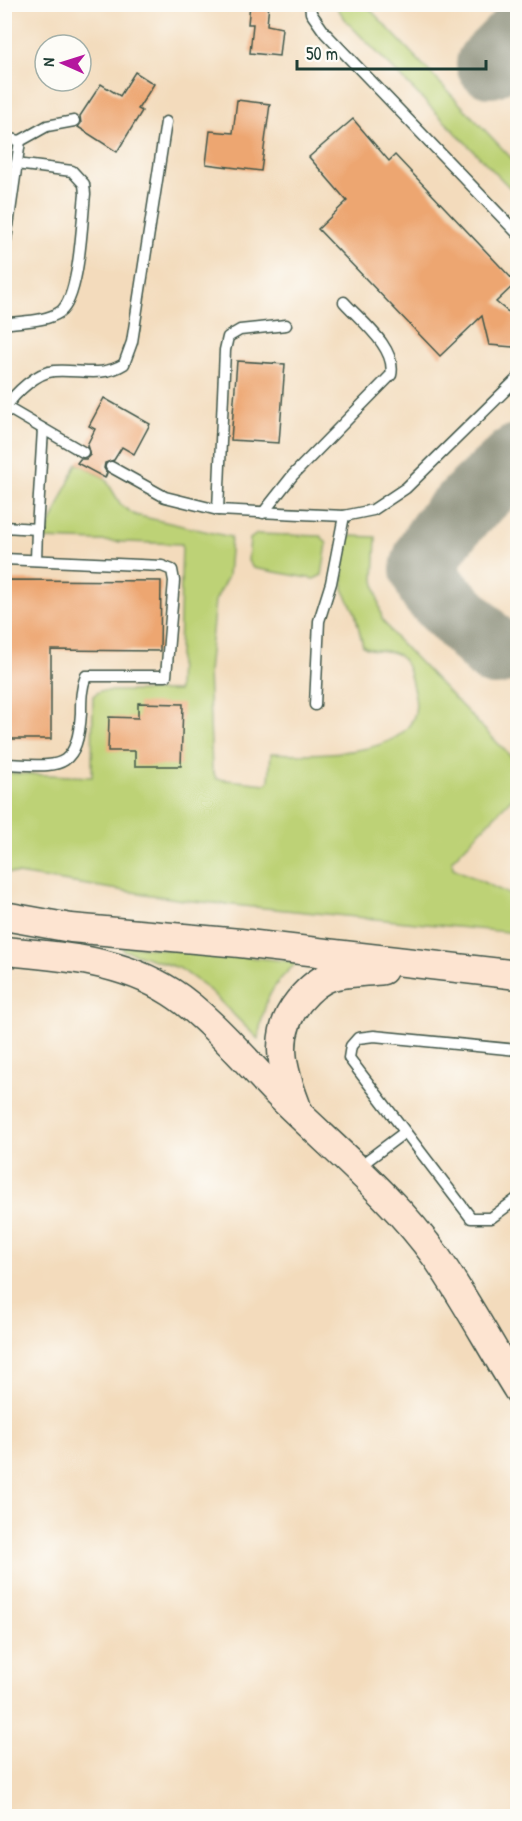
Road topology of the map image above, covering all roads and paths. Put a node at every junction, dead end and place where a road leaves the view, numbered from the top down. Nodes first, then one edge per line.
1 (310, 4) edge
2 (74, 121) dead end
3 (166, 122) dead end
4 (4, 137) edge
5 (20, 141) junction
6 (16, 164) junction
7 (518, 234) edge
8 (4, 254) edge
9 (344, 302) dead end
10 (4, 324) edge
11 (286, 325) dead end
12 (518, 378) edge
13 (5, 406) edge
14 (43, 429) junction
15 (83, 452) dead end
16 (111, 467) dead end
17 (218, 510) junction
18 (263, 513) junction
19 (344, 516) junction
20 (4, 527) edge
21 (37, 529) junction
22 (4, 559) edge
23 (36, 560) junction
24 (315, 705) dead end
25 (4, 764) edge
26 (4, 916) edge
27 (4, 951) edge
28 (436, 966) junction
29 (511, 977) edge
30 (518, 1050) edge
31 (300, 1116) junction
32 (405, 1132) junction
33 (357, 1169) junction
34 (518, 1198) edge
35 (518, 1390) edge

1 - 7 lane
2 - 5 lane
3 - 13 lane
4 - 5 lane
5 - 6 lane
6 - 8 lane
6 - 10 lane
9 - 18 lane
11 - 17 lane
12 - 19 lane
13 - 14 lane
14 - 15 lane
14 - 21 lane
16 - 17 lane
17 - 18 lane
18 - 19 lane
19 - 24 lane
20 - 21 lane
21 - 23 lane
22 - 23 lane
23 - 25 lane
26 - 28 street
27 - 31 street
28 - 29 street
28 - 31 street
30 - 32 lane
31 - 33 street
32 - 33 lane
32 - 34 lane
33 - 35 street

